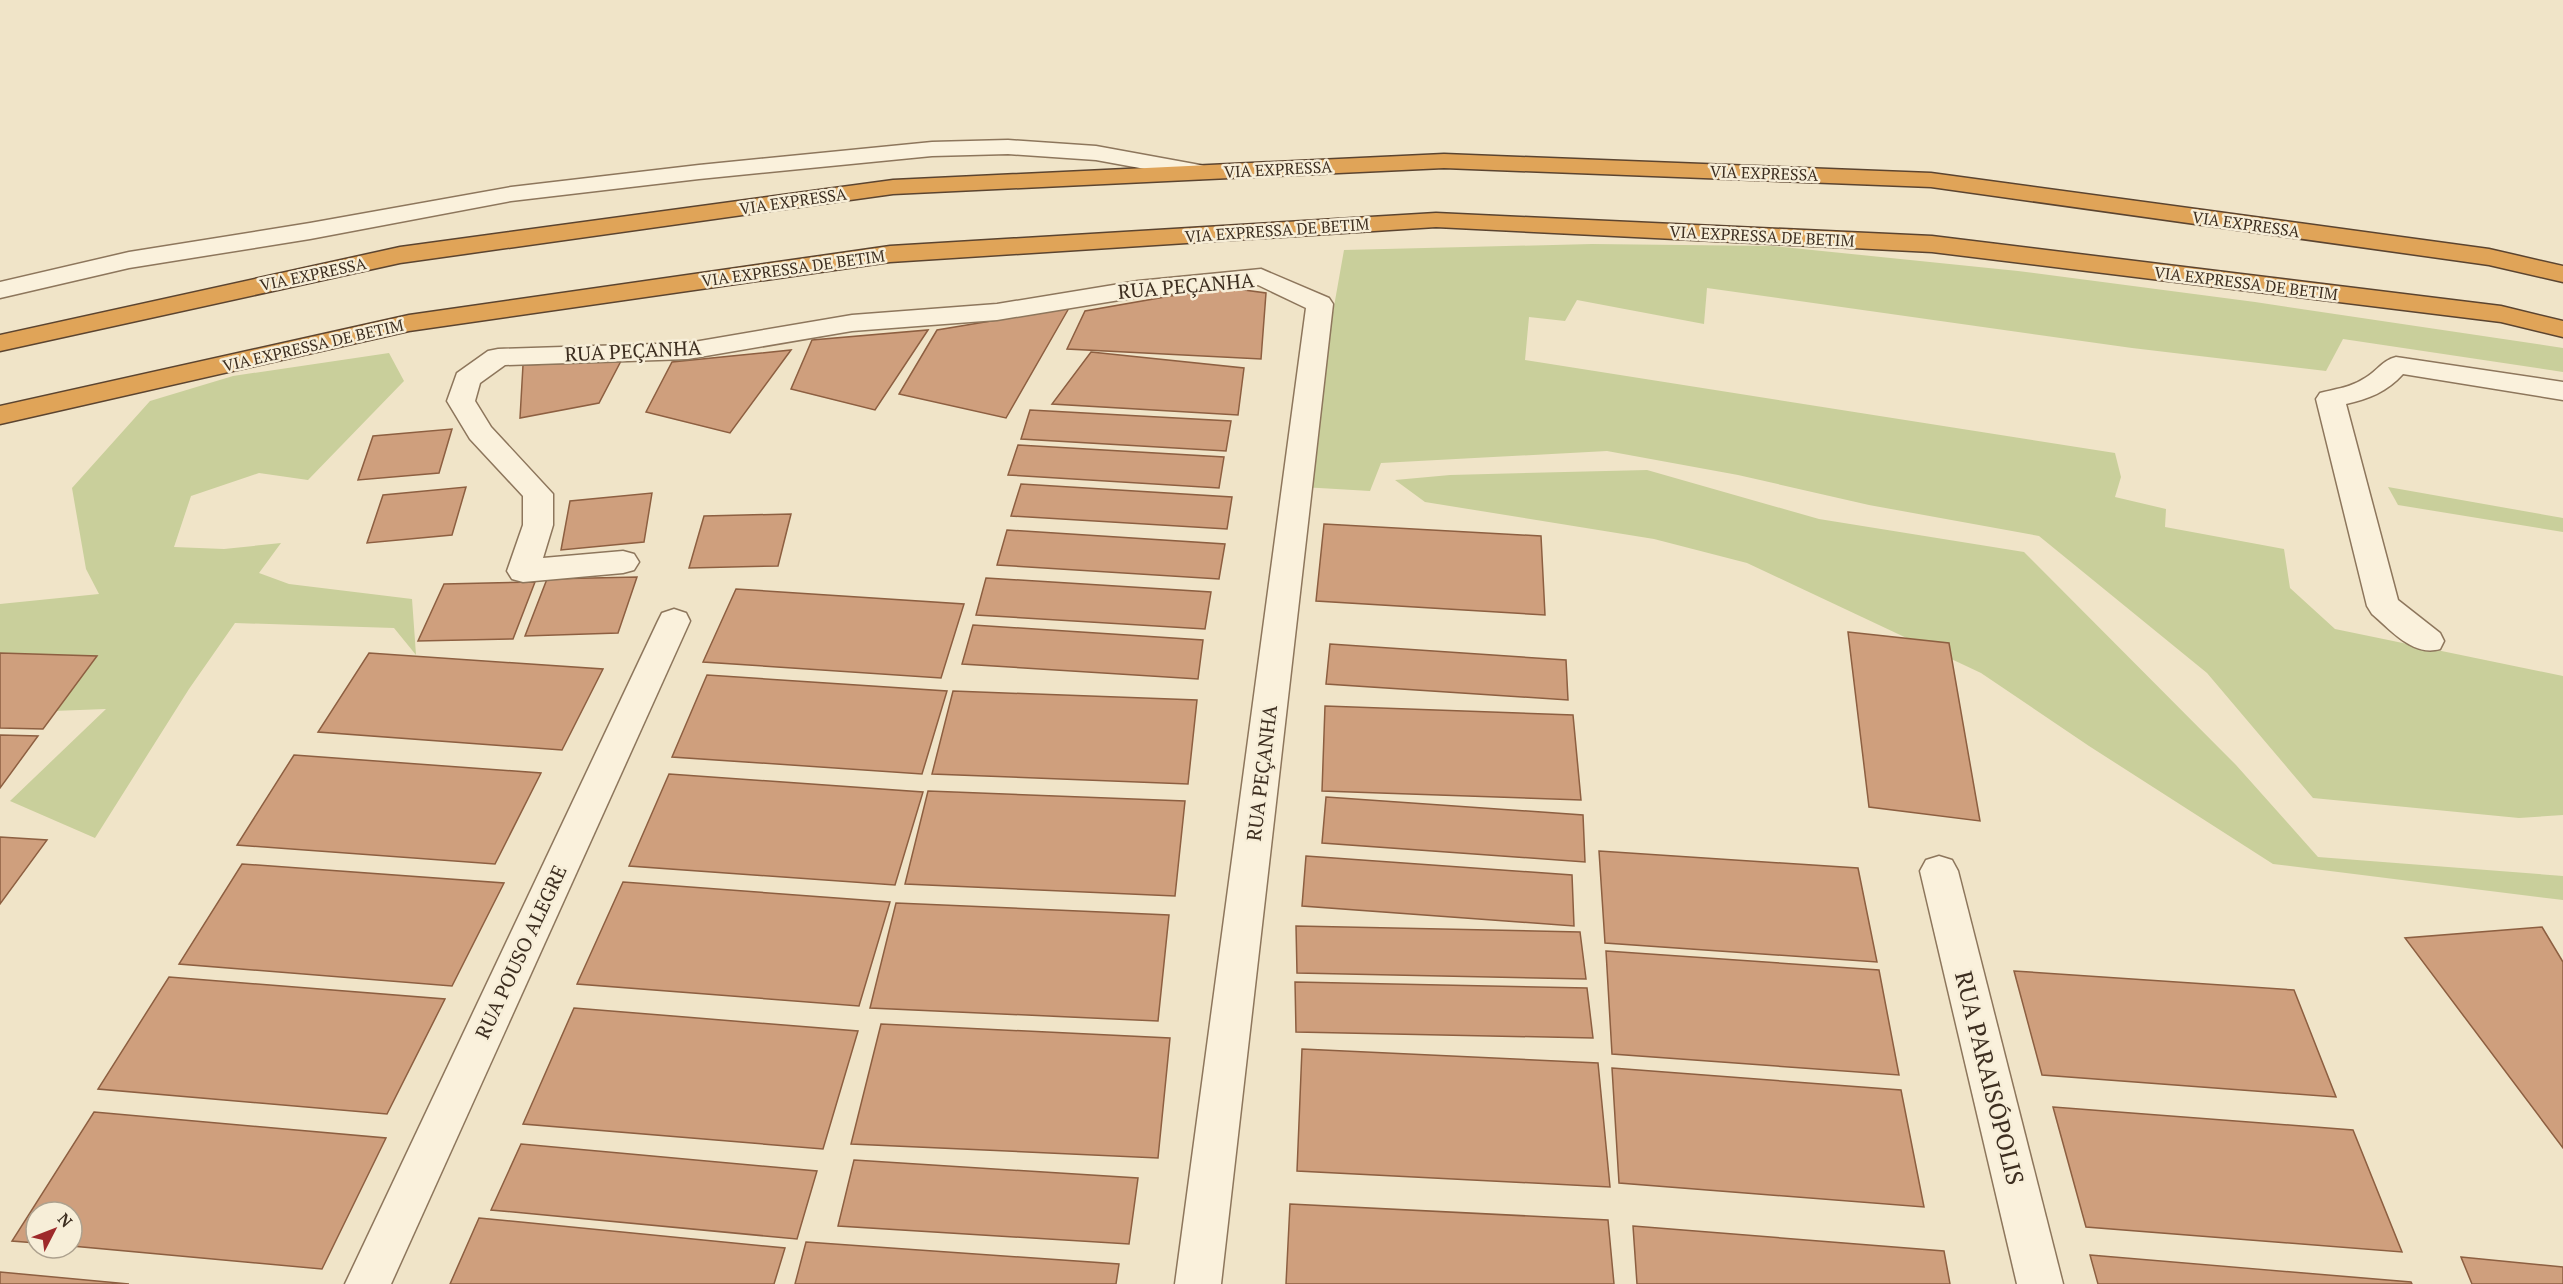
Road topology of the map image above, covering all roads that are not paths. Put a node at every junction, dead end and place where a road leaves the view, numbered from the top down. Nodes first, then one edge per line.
1 (1200, 172) junction
2 (2563, 274) edge
3 (0, 290) edge
4 (2563, 329) edge
5 (0, 343) edge
6 (2563, 391) edge
7 (0, 415) edge
8 (623, 562) dead end
9 (674, 621) dead end
10 (2428, 641) dead end
11 (1939, 871) dead end
12 (368, 1284) edge
13 (1198, 1284) edge
14 (2040, 1284) edge

1 - 2 highway, VIA EXPRESSA
1 - 3 street
1 - 5 highway, VIA EXPRESSA
4 - 7 highway, VIA EXPRESSA DE BETIM
6 - 10 street
8 - 13 street, RUA PEÇANHA
9 - 12 street, RUA POUSO ALEGRE
11 - 14 street, RUA PARAISÓPOLIS

